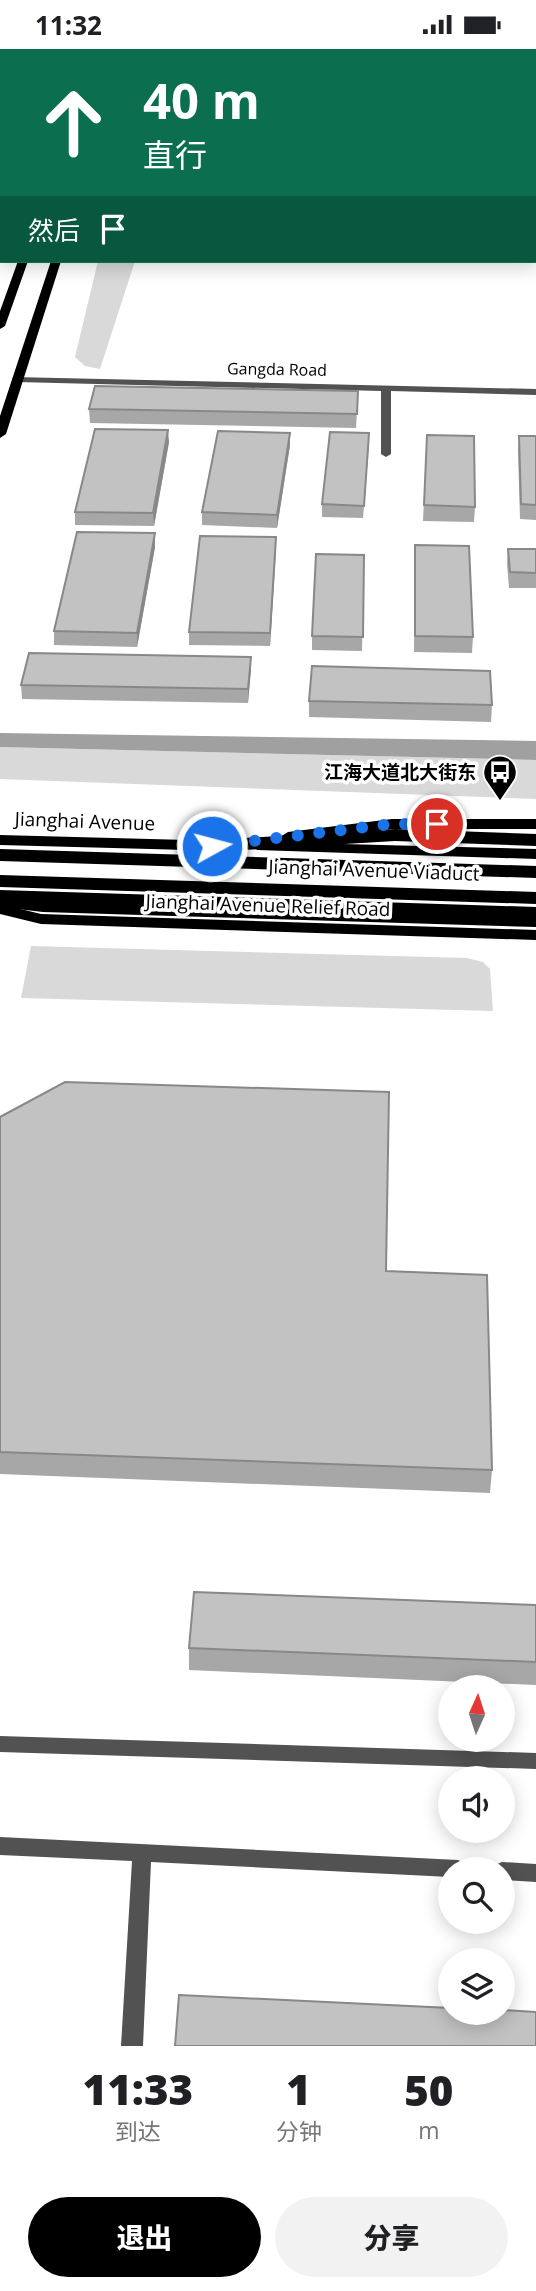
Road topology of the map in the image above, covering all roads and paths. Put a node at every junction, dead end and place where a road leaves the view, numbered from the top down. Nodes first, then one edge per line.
1 (22, 263) edge
2 (55, 263) edge
3 (0, 326) edge
4 (17, 379) junction
5 (386, 387) junction
6 (536, 391) edge
7 (1, 426) edge
8 (386, 454) dead end
9 (536, 824) edge
10 (393, 829) junction
11 (0, 839) edge
12 (536, 840) edge
13 (212, 846) junction
14 (536, 854) edge
15 (0, 855) edge
16 (536, 872) edge
17 (0, 881) edge
18 (0, 895) edge
19 (536, 898) edge
20 (0, 901) edge
21 (0, 909) edge
22 (536, 912) edge
23 (536, 921) edge
24 (536, 935) edge
25 (0, 1744) edge
26 (536, 1761) edge
27 (0, 1846) edge
28 (142, 1853) junction
29 (438, 1868) edge
30 (515, 1872) edge
31 (536, 1873) edge
32 (132, 2046) edge

1 - 3 main road
2 - 4 main road
4 - 5 street, Gangda Road
4 - 7 main road
5 - 6 street, Gangda Road
5 - 8 street
9 - 10 main road
10 - 12 highway
10 - 13 highway
11 - 13 main road, Jianghai Avenue
13 - 14 main road, Jianghai Avenue
15 - 16 highway, Jianghai Avenue Viaduct
17 - 19 highway, Jianghai Avenue Viaduct
18 - 22 main road
20 - 23 highway
21 - 24 main road, Jianghai Avenue Relief Road
25 - 26 street
27 - 28 street
28 - 29 street
28 - 32 street
30 - 31 street

